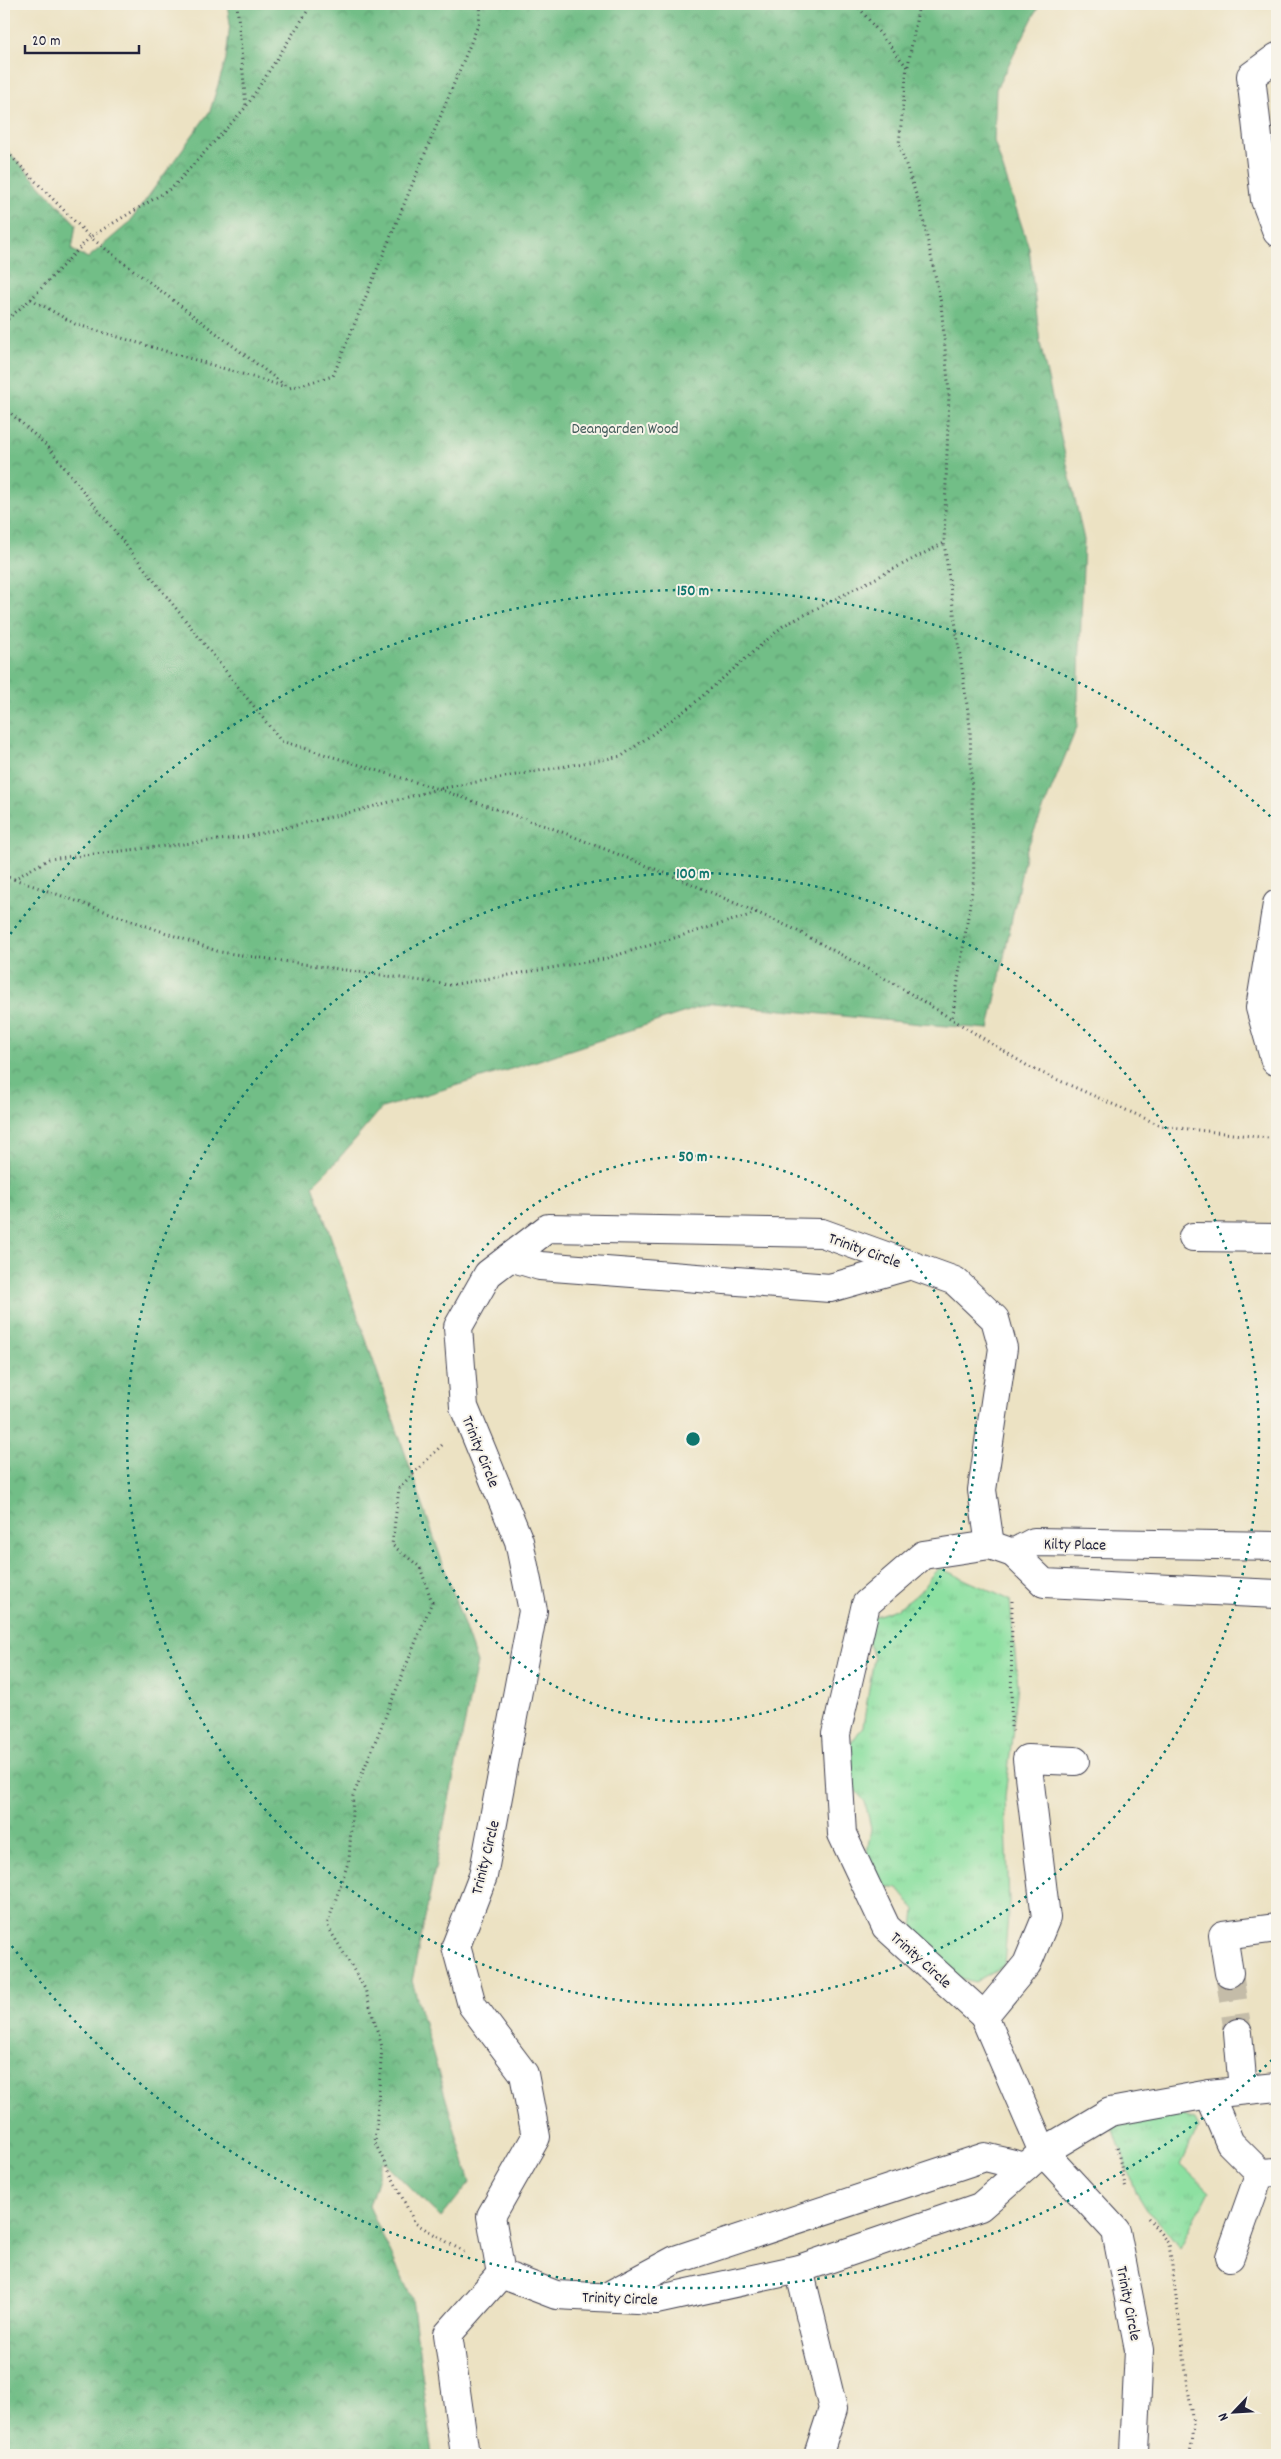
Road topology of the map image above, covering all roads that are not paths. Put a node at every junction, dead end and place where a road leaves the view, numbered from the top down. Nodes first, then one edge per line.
1 (1277, 57) edge
2 (1277, 232) edge
3 (1277, 904) edge
4 (1277, 1061) edge
5 (1193, 1237) dead end
6 (1277, 1238) edge
7 (510, 1257) junction
8 (911, 1265) junction
9 (1277, 1546) edge
10 (1001, 1549) junction
11 (1277, 1594) edge
12 (866, 1604) joint
13 (1075, 1761) dead end
14 (1277, 1928) edge
15 (1229, 1973) tunnel mouth
16 (984, 2016) junction
17 (1238, 2033) tunnel mouth
18 (1277, 2087) edge
19 (1243, 2090) junction
20 (1209, 2094) junction
21 (1035, 2160) junction
22 (1269, 2173) edge
23 (1230, 2257) dead end
24 (799, 2268) junction
25 (501, 2274) junction
26 (606, 2297) junction
27 (1134, 2452) dead end
28 (464, 2455) edge
29 (818, 2455) edge

1 - 2 street
3 - 4 street
5 - 6 street
7 - 8 street
7 - 8 street, Trinity Circle
7 - 25 street, Trinity Circle
8 - 10 street, Trinity Circle
9 - 10 street, Kilty Place
10 - 11 street
10 - 12 street, Kilty Place
12 - 16 street, Trinity Circle
13 - 16 street
14 - 15 street
16 - 21 street, Trinity Circle
17 - 19 street
18 - 19 street, Trinity Circle
19 - 20 street, Trinity Circle
20 - 21 street, Trinity Circle
20 - 22 street
21 - 24 street, Trinity Circle
21 - 26 street
21 - 27 street, Trinity Circle
22 - 23 street
24 - 26 street, Trinity Circle
24 - 29 street
25 - 26 street, Trinity Circle
25 - 28 street

